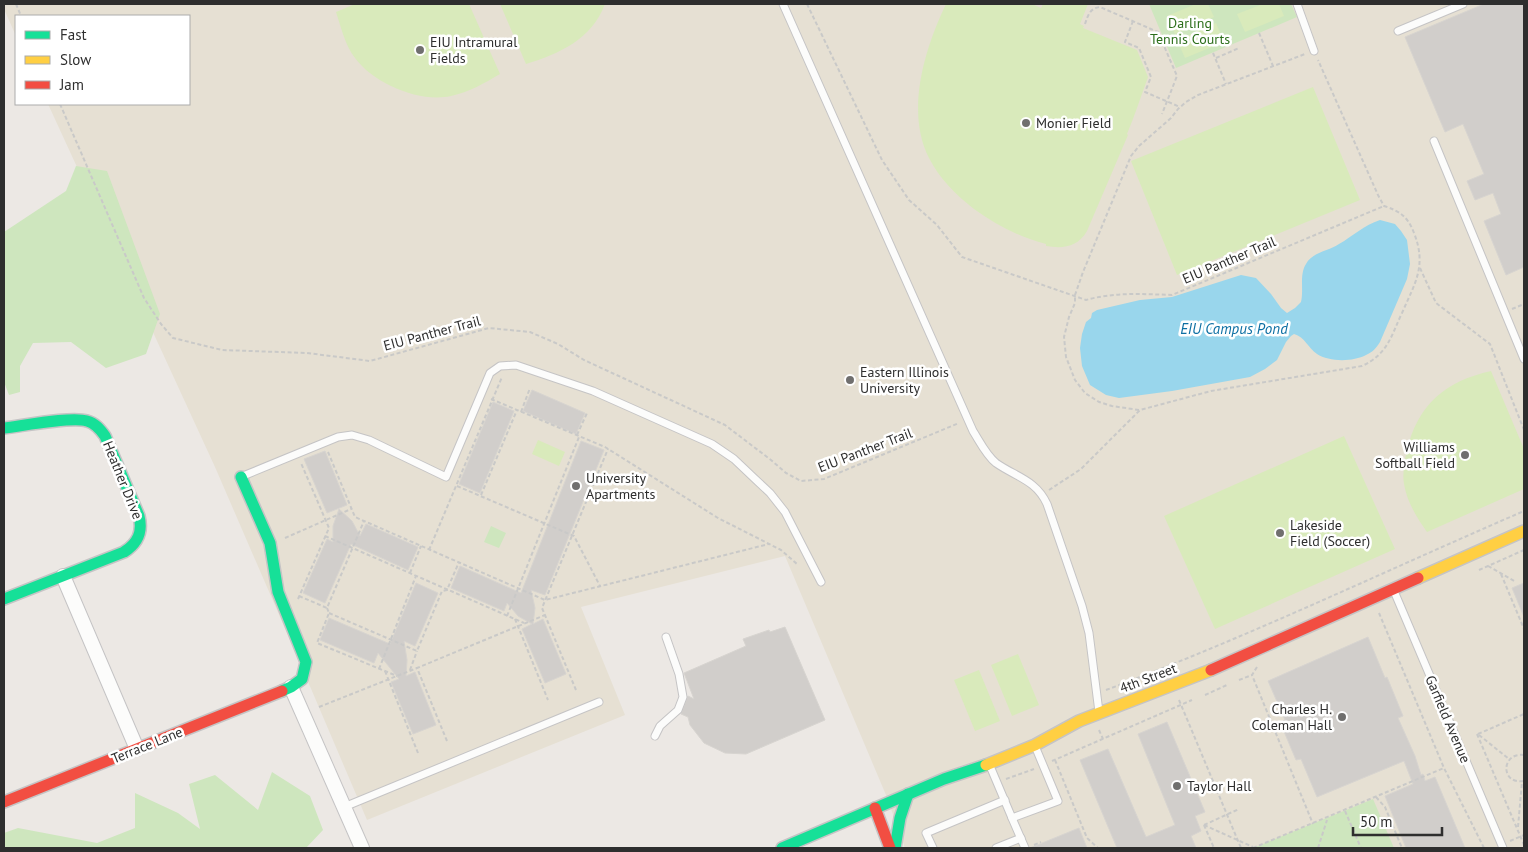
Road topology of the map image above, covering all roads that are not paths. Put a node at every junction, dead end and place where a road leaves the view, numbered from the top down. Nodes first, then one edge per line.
1 (783, 4) edge
2 (1296, 4) edge
3 (1463, 4) edge
4 (1398, 31) dead end
5 (1314, 51) road end
6 (1434, 141) dead end
7 (1524, 359) edge
8 (4, 428) edge
9 (241, 478) joint
10 (1524, 531) edge
11 (63, 576) junction
12 (821, 582) dead end
13 (1393, 589) junction
14 (4, 599) edge
15 (666, 637) dead end
16 (291, 687) junction
17 (599, 702) dead end
18 (1099, 713) junction
19 (655, 736) dead end
20 (1035, 745) junction
21 (137, 749) junction
22 (989, 764) junction
23 (908, 794) junction
24 (1004, 800) junction
25 (4, 802) edge
26 (344, 807) junction
27 (875, 808) junction
28 (1012, 818) junction
29 (1021, 838) junction
30 (362, 848) edge
31 (782, 848) edge
32 (890, 848) edge
33 (895, 848) edge
34 (933, 848) edge
35 (996, 848) edge
36 (1025, 848) edge
37 (1503, 848) edge

1 - 18 lane
2 - 5 lane
3 - 4 lane
6 - 7 lane
8 - 11 street, Heather Drive
9 - 12 lane
9 - 16 street
10 - 13 street, 4th Street
11 - 14 street, Heather Drive
11 - 21 street
13 - 18 street, 4th Street
13 - 37 lane, Garfield Avenue
15 - 19 lane
16 - 21 street, Terrace Lane
16 - 26 street
17 - 26 lane
18 - 20 street, 4th Street
20 - 22 street, 4th Street
20 - 28 lane
21 - 25 street, Terrace Lane
22 - 23 street, 4th Street
22 - 24 lane
23 - 27 street, 4th Street
23 - 33 street
24 - 28 lane
24 - 34 lane
26 - 30 street
27 - 31 street, 4th Street
27 - 32 street
28 - 29 lane
29 - 35 lane
29 - 36 lane

